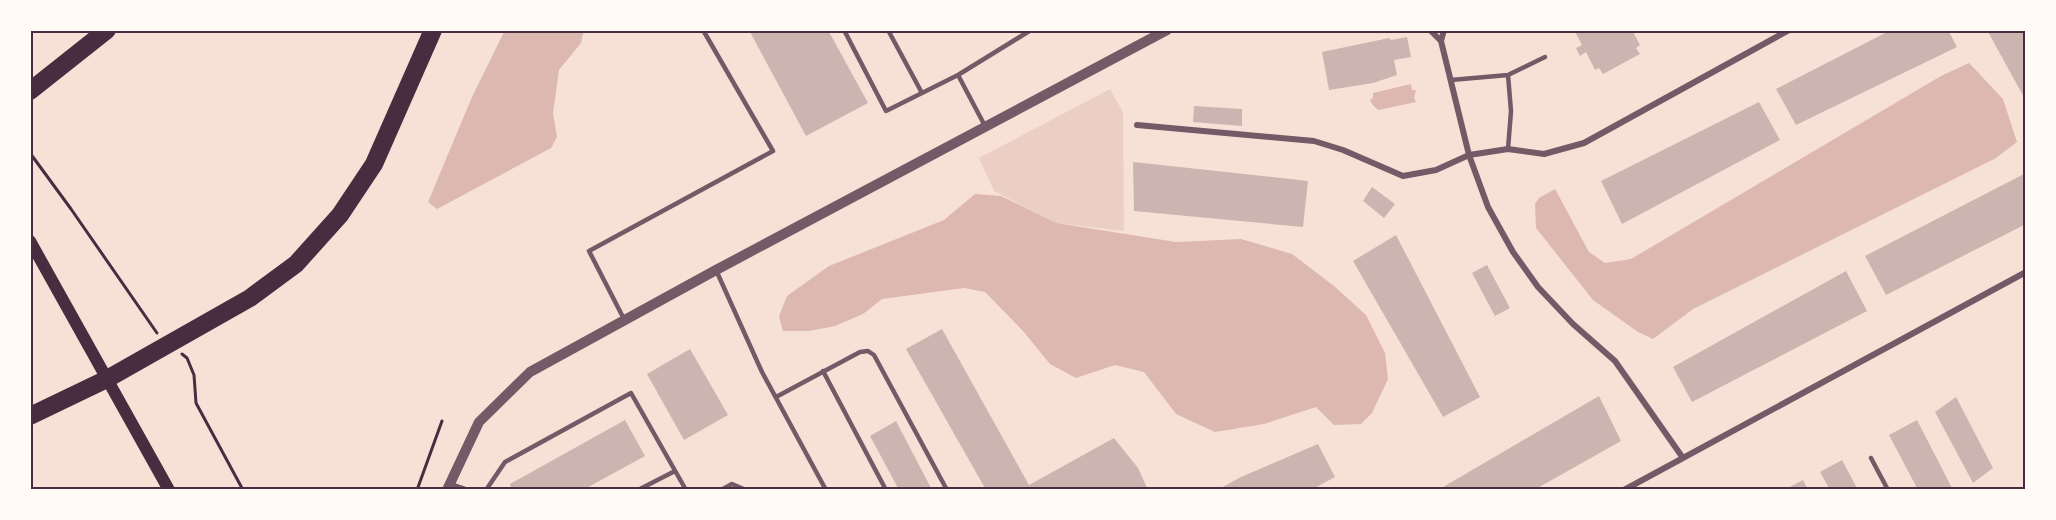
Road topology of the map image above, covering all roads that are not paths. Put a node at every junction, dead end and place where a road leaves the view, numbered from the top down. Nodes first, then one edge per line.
1 (107, 30) edge
2 (433, 30) edge
3 (703, 30) edge
4 (844, 30) edge
5 (888, 30) edge
6 (1031, 30) edge
7 (1167, 30) edge
8 (1430, 30) edge
9 (1444, 30) edge
10 (1789, 30) edge
11 (1778, 33) edge
12 (1441, 41) junction
13 (1545, 57) dead end
14 (958, 75) junction
15 (1508, 75) junction
16 (1451, 80) junction
17 (30, 91) edge
18 (922, 93) junction
19 (1137, 125) dead end
20 (985, 126) junction
21 (1508, 149) junction
22 (1469, 155) junction
23 (30, 241) edge
24 (716, 270) junction
25 (2026, 272) edge
26 (625, 321) junction
27 (823, 371) junction
28 (107, 379) junction
29 (776, 397) junction
30 (30, 416) edge
31 (1683, 458) junction
32 (1871, 458) dead end
33 (675, 471) junction
34 (448, 487) edge
35 (169, 490) edge
36 (468, 490) edge
37 (486, 490) edge
38 (638, 490) edge
39 (686, 490) edge
40 (722, 490) edge
41 (746, 490) edge
42 (826, 490) edge
43 (886, 490) edge
44 (947, 490) edge
45 (1624, 490) edge
46 (1888, 490) edge

1 - 17 highway
2 - 28 highway
3 - 26 lane
4 - 18 lane
5 - 18 lane
6 - 14 lane
7 - 20 street
8 - 12 street
9 - 12 street
10 - 11 street
11 - 21 street
12 - 16 street
13 - 15 lane
14 - 18 lane
14 - 20 lane
15 - 16 lane
15 - 21 lane
16 - 22 street
19 - 22 street
20 - 24 street
21 - 22 street
22 - 31 street
23 - 28 main road
24 - 26 street
24 - 29 lane
25 - 31 street
26 - 34 street
27 - 29 lane
27 - 43 lane
27 - 44 lane
28 - 30 highway
28 - 35 main road
29 - 42 lane
31 - 45 street
32 - 46 lane
33 - 37 lane
33 - 38 lane
33 - 39 lane
34 - 36 lane
40 - 41 lane

